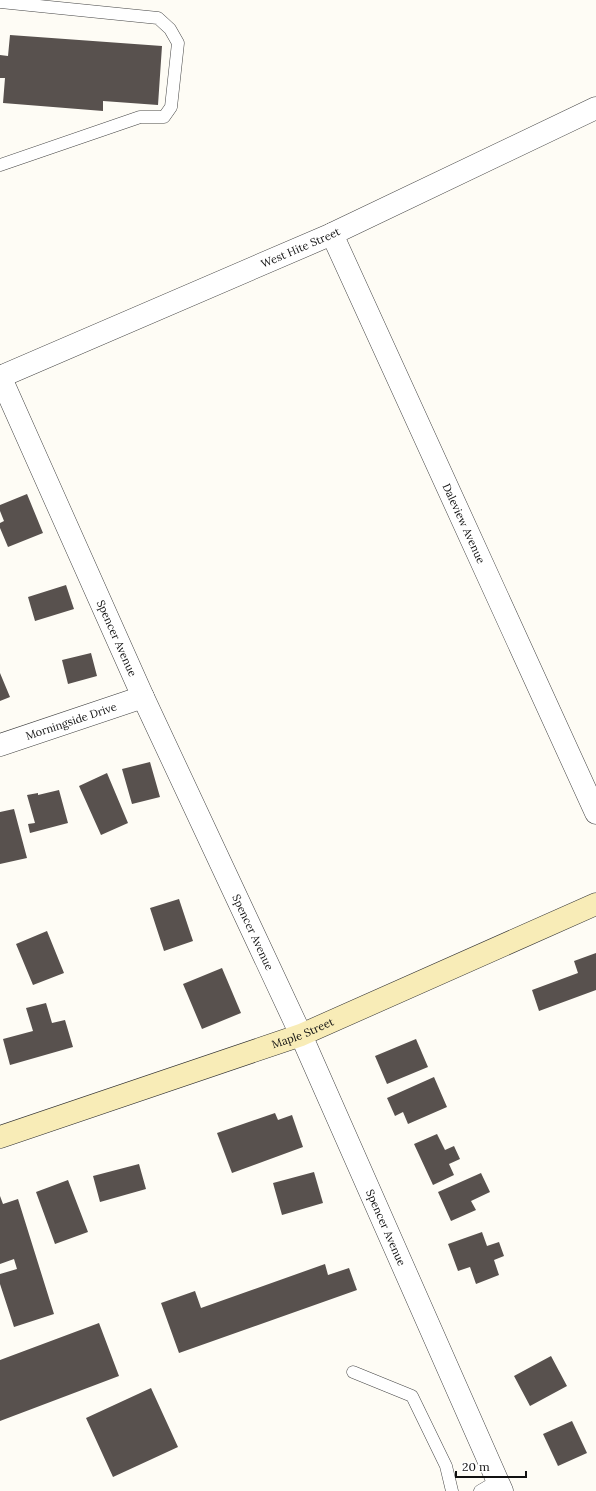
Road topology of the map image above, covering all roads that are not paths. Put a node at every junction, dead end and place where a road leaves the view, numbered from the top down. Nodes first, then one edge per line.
1 (0, 2) edge
2 (596, 108) edge
3 (0, 165) edge
4 (332, 234) junction
5 (0, 376) edge
6 (143, 697) junction
7 (0, 745) edge
8 (596, 813) edge
9 (596, 904) edge
10 (301, 1035) junction
11 (0, 1137) edge
12 (353, 1372) dead end
13 (493, 1488) edge
14 (452, 1491) edge

1 - 3 lane
2 - 4 street, West Hite Street
4 - 5 street, West Hite Street
4 - 8 street, Daleview Avenue
5 - 6 street, Spencer Avenue
6 - 7 street, Morningside Drive
6 - 10 street, Spencer Avenue
9 - 10 street, Maple Street
10 - 11 street, Maple Street
10 - 13 street, Spencer Avenue
12 - 14 lane

